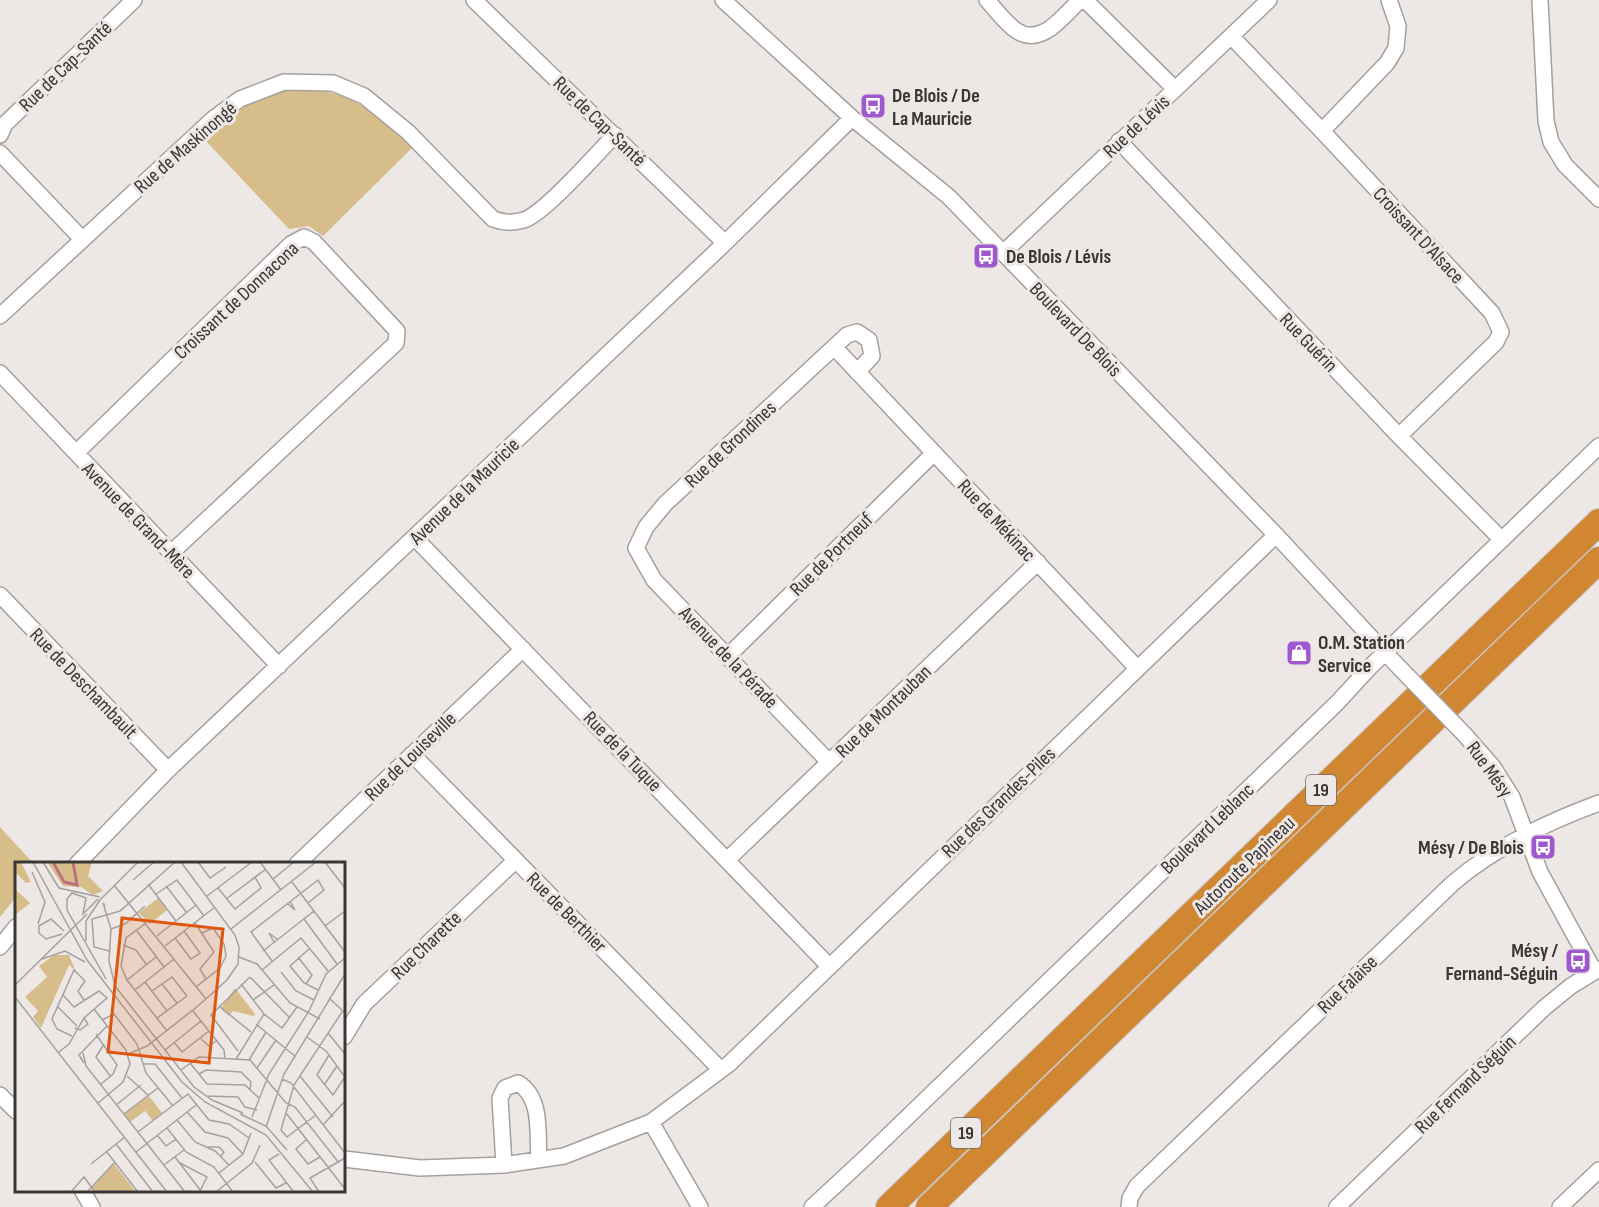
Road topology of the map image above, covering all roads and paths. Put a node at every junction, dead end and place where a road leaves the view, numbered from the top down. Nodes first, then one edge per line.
1 (134, 0) edge
2 (474, 0) edge
3 (723, 0) edge
4 (987, 0) edge
5 (1080, 0) edge
6 (1085, 0) edge
7 (1269, 0) edge
8 (1389, 0) edge
9 (1540, 0) edge
10 (1231, 36) junction
11 (1175, 89) junction
12 (852, 118) junction
13 (1322, 131) junction
14 (0, 135) edge
15 (615, 135) junction
16 (1119, 141) junction
17 (0, 153) edge
18 (1599, 199) edge
19 (82, 239) junction
20 (725, 243) junction
21 (1003, 253) junction
22 (0, 316) edge
23 (834, 347) junction
24 (857, 372) junction
25 (0, 373) edge
26 (1399, 436) junction
27 (1599, 446) edge
28 (76, 453) junction
29 (934, 453) junction
30 (1599, 522) edge
31 (1276, 535) junction
32 (415, 538) junction
33 (1502, 540) junction
34 (636, 548) joint
35 (171, 553) junction
36 (1599, 560) edge
37 (1038, 562) junction
38 (0, 595) edge
39 (523, 649) junction
40 (728, 656) junction
41 (1389, 657) junction
42 (279, 666) junction
43 (1137, 668) junction
44 (412, 754) junction
45 (829, 762) junction
46 (168, 770) junction
47 (1599, 803) edge
48 (1526, 835) junction
49 (728, 859) junction
50 (516, 860) junction
51 (79, 862) edge
52 (299, 862) edge
53 (15, 928) edge
54 (0, 947) edge
55 (829, 966) junction
56 (1597, 970) edge
57 (345, 1035) edge
58 (721, 1070) junction
59 (0, 1095) edge
60 (15, 1110) edge
61 (651, 1122) junction
62 (345, 1159) edge
63 (539, 1160) junction
64 (504, 1165) junction
65 (1599, 1170) edge
66 (83, 1192) edge
67 (933, 1204) edge
68 (92, 1207) edge
69 (700, 1207) edge
70 (812, 1207) edge
71 (889, 1207) edge
72 (1129, 1207) edge
73 (1337, 1207) edge
74 (1560, 1207) edge

1 - 14 street, Rue de Cap-Santé
2 - 15 street, Rue de Cap-Santé
3 - 12 street, Boulevard De Blois
4 - 5 street
6 - 11 street
7 - 10 street, Rue de Lévis
8 - 13 street
9 - 18 street
10 - 11 street, Rue de Lévis
10 - 13 street, Croissant D'Alsace
11 - 16 street, Rue de Lévis
12 - 20 street, Avenue de la Mauricie
12 - 21 street, Boulevard De Blois
13 - 26 street, Croissant D'Alsace
15 - 19 street, Rue de Maskinongé
15 - 20 street, Rue de Cap-Santé
16 - 21 street, Rue de Lévis
16 - 26 street, Rue Guérin
17 - 19 street
19 - 22 street, Rue de Maskinongé
20 - 32 street, Avenue de la Mauricie
21 - 31 street, Boulevard De Blois
23 - 24 street, Rue de Mékinac
23 - 24 street
23 - 34 street, Rue de Grondines
24 - 29 street, Rue de Mékinac
25 - 28 street, Avenue de Grand-Mère
26 - 33 street, Rue Guérin
27 - 33 street, Boulevard Leblanc
28 - 35 street, Avenue de Grand-Mère
28 - 35 street, Croissant de Donnacona
29 - 37 street, Rue de Mékinac
29 - 40 street, Rue de Portneuf
30 - 71 highway, Autoroute Papineau / 19
31 - 41 street, Boulevard De Blois
31 - 43 street, Rue des Grandes-Piles
32 - 39 street, Rue de la Tuque
32 - 42 street, Avenue de la Mauricie
33 - 41 street, Boulevard Leblanc
34 - 40 street, Avenue de la Pérade
35 - 42 street, Avenue de Grand-Mère
36 - 67 highway, Autoroute Papineau / 19
37 - 43 street, Rue de Mékinac
37 - 45 street, Rue de Montauban
38 - 46 street, Rue de Deschambault
39 - 44 street, Rue de Louiseville
39 - 49 street, Rue de la Tuque
40 - 45 street, Avenue de la Pérade
41 - 48 street, Rue Mésy, bridge
41 - 70 street, Boulevard Leblanc
42 - 46 street, Avenue de la Mauricie
43 - 55 street, Rue des Grandes-Piles
44 - 50 street, Rue de Berthier
44 - 52 street, Rue de Louiseville
45 - 49 street, Rue de Montauban
46 - 51 street, Avenue de la Mauricie
47 - 48 street, Rue Falaise
48 - 56 street, Rue Mésy
48 - 72 street, Rue Falaise
49 - 55 street, Rue de la Tuque
50 - 57 street, Rue Charette
50 - 58 street, Rue de Berthier
53 - 54 street
55 - 58 street, Rue des Grandes-Piles
56 - 73 street, Rue Fernand Séguin
58 - 61 street, Rue des Grandes-Piles
59 - 60 street
61 - 63 street, Rue des Grandes-Piles
61 - 69 street
62 - 64 street, Rue des Grandes-Piles
63 - 64 street, Rue des Grandes-Piles
63 - 64 street
65 - 74 street
66 - 68 street

